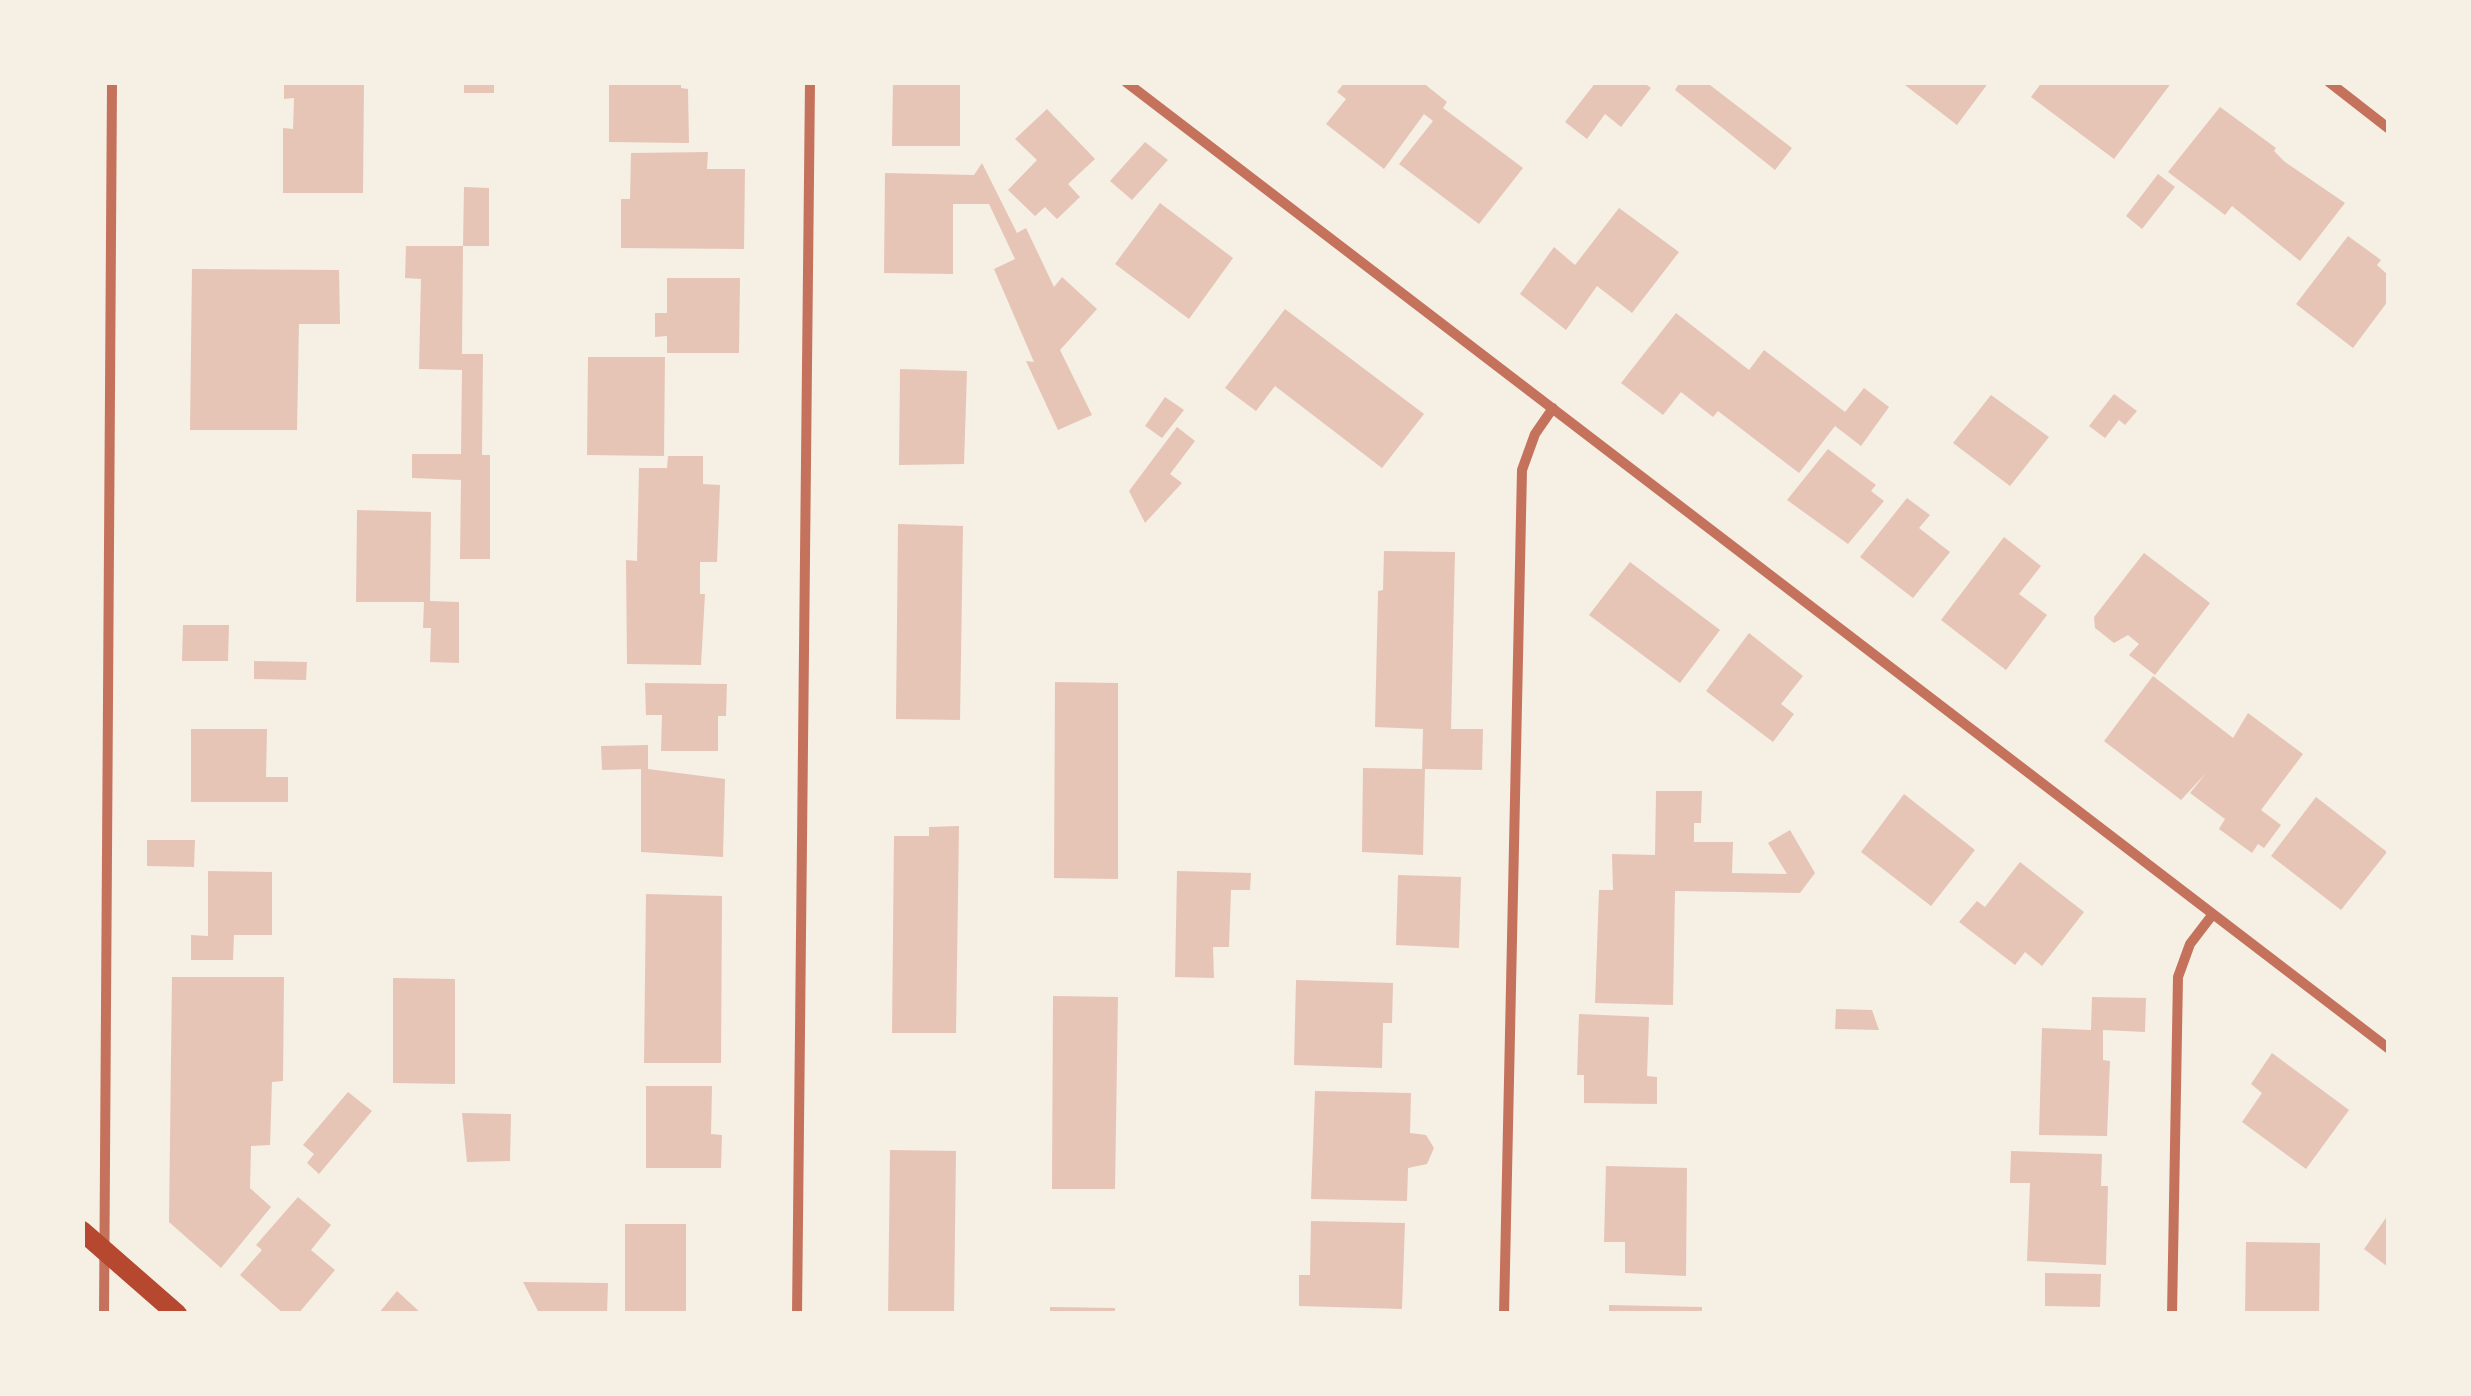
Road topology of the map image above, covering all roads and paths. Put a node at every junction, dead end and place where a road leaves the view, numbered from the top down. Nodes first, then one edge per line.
1 (112, 82) edge
2 (810, 82) edge
3 (1126, 82) edge
4 (2329, 82) edge
5 (2388, 128) edge
6 (1553, 408) junction
7 (2213, 914) junction
8 (2388, 1048) edge
9 (82, 1231) edge
10 (105, 1251) junction
11 (104, 1314) edge
12 (177, 1314) edge
13 (797, 1314) edge
14 (1504, 1314) edge
15 (2172, 1314) edge

1 - 10 street
2 - 13 street
3 - 6 street
4 - 5 street
6 - 7 street
6 - 14 street
7 - 8 street
7 - 15 street
9 - 10 main road
10 - 11 street
10 - 12 main road

